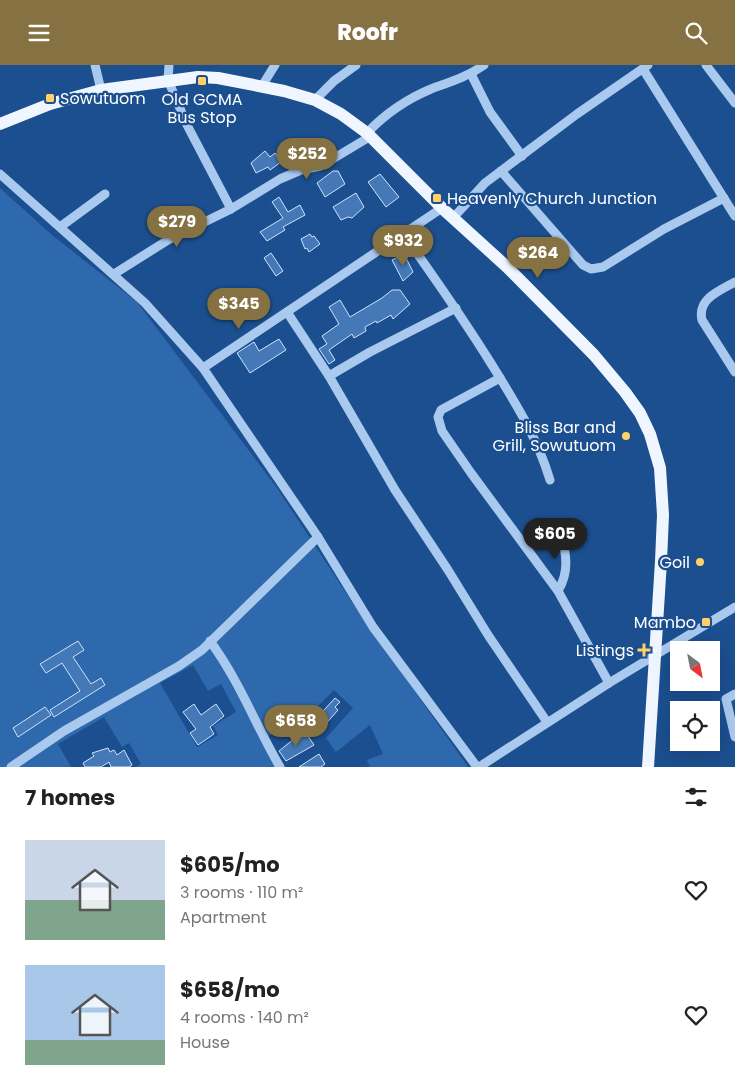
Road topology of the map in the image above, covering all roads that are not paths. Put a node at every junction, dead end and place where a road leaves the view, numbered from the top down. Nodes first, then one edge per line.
1 (95, 65) edge
2 (168, 65) edge
3 (275, 65) edge
4 (356, 65) edge
5 (484, 65) edge
6 (706, 65) edge
7 (646, 67) edge
8 (471, 74) junction
9 (168, 80) junction
10 (262, 86) junction
11 (101, 90) junction
12 (315, 100) junction
13 (734, 101) edge
14 (0, 124) edge
15 (369, 135) junction
16 (522, 157) junction
17 (502, 171) junction
18 (0, 174) edge
19 (105, 193) dead end
20 (724, 198) junction
21 (442, 208) junction
22 (230, 209) junction
23 (735, 215) edge
24 (453, 217) junction
25 (60, 227) junction
26 (404, 235) junction
27 (114, 274) junction
28 (735, 282) edge
29 (456, 308) junction
30 (287, 311) junction
31 (204, 369) junction
32 (735, 372) edge
33 (329, 376) junction
34 (500, 378) junction
35 (550, 480) dead end
36 (561, 532) dead end
37 (318, 537) junction
38 (558, 591) junction
39 (735, 607) edge
40 (210, 641) junction
41 (656, 657) junction
42 (609, 683) junction
43 (735, 694) edge
44 (547, 722) junction
45 (735, 737) edge
46 (11, 767) edge
47 (280, 767) edge
48 (478, 767) edge
49 (648, 767) edge

1 - 11 street
2 - 9 street
3 - 10 street
4 - 12 street
5 - 8 street
6 - 13 street
7 - 16 street
7 - 20 street
8 - 15 street
8 - 16 street
9 - 10 main road
9 - 11 main road
9 - 22 street
10 - 12 main road
11 - 14 main road
12 - 15 main road
15 - 21 main road
15 - 22 street
16 - 17 street
17 - 20 street
17 - 24 street
18 - 25 street
19 - 25 street
20 - 23 street
21 - 24 main road
21 - 26 street
22 - 27 street
24 - 41 main road
25 - 27 street
26 - 29 street
26 - 30 street
27 - 31 street
28 - 32 street
29 - 33 street
29 - 34 street
30 - 31 street
30 - 33 street
31 - 37 street
33 - 44 street
34 - 35 street
34 - 38 street
36 - 38 street
37 - 40 street
37 - 48 street
38 - 42 street
39 - 41 street
40 - 46 street
40 - 47 street
41 - 42 street
41 - 49 main road
42 - 44 street
43 - 45 street
44 - 48 street

